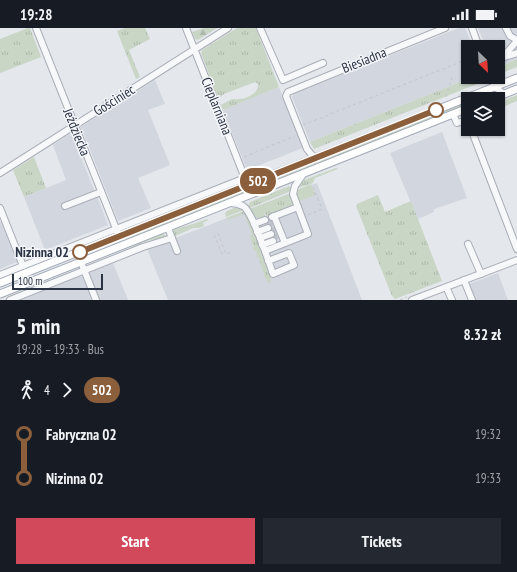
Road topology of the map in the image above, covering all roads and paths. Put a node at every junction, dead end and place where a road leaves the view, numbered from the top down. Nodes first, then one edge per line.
1 (36, 28) edge
2 (186, 28) edge
3 (228, 28) edge
4 (260, 28) edge
5 (445, 28) edge
6 (472, 28) edge
7 (506, 28) edge
8 (476, 40) edge
9 (517, 40) edge
10 (195, 49) junction
11 (505, 53) edge
12 (517, 53) edge
13 (505, 57) edge
14 (461, 62) edge
15 (323, 63) dead end
16 (452, 77) dead end
17 (517, 78) edge
18 (494, 84) edge
19 (495, 87) junction
20 (517, 89) edge
21 (501, 92) edge
22 (505, 94) edge
23 (446, 97) dead end
24 (461, 111) edge
25 (453, 114) junction
26 (461, 122) edge
27 (74, 126) junction
28 (300, 126) dead end
29 (295, 136) dead end
30 (474, 136) edge
31 (241, 156) dead end
32 (316, 158) junction
33 (0, 173) edge
34 (304, 173) junction
35 (246, 181) junction
36 (312, 184) dead end
37 (101, 192) junction
38 (230, 203) junction
39 (65, 206) dead end
40 (298, 207) junction
41 (0, 208) edge
42 (302, 217) junction
43 (168, 228) junction
44 (116, 229) junction
45 (279, 230) junction
46 (218, 233) dead end
47 (270, 233) junction
48 (214, 235) dead end
49 (119, 236) junction
50 (172, 238) junction
51 (260, 239) junction
52 (468, 244) dead end
53 (118, 247) junction
54 (517, 249) edge
55 (178, 251) dead end
56 (231, 252) dead end
57 (122, 255) junction
58 (223, 256) dead end
59 (517, 260) edge
60 (268, 261) dead end
61 (81, 262) junction
62 (23, 266) junction
63 (85, 271) junction
64 (481, 274) junction
65 (0, 275) edge
66 (464, 280) junction
67 (0, 283) edge
68 (448, 291) dead end
69 (0, 294) edge
70 (10, 300) edge
71 (96, 300) edge
72 (412, 300) edge
73 (452, 300) edge
74 (472, 300) edge

1 - 27 street, Jeździecka
2 - 10 street, Cieplarniana
3 - 10 street, Gościniec
4 - 15 street
5 - 32 street, Biesiadna
6 - 8 street
7 - 9 street
9 - 11 street
10 - 27 street, Gościniec
10 - 35 street, Cieplarniana
12 - 13 street
14 - 28 path
16 - 23 path
17 - 19 main road
18 - 19 street
19 - 21 street
19 - 32 main road
20 - 22 main road
24 - 25 main road
25 - 26 street
25 - 34 main road
27 - 33 street, Gościniec
27 - 37 street, Jeździecka
29 - 31 path
30 - 54 street
32 - 35 main road
34 - 38 main road
34 - 40 street
35 - 44 street
35 - 49 main road
36 - 42 path
37 - 39 street
37 - 44 street, Jeździecka
38 - 43 main road
38 - 51 street
40 - 42 street
40 - 45 street
41 - 62 street
42 - 45 street
43 - 50 street
43 - 53 main road
44 - 49 street, Jeździecka
44 - 62 street
45 - 51 street
46 - 56 path
47 - 51 street
47 - 51 street
47 - 51 street
48 - 58 path
49 - 67 main road
50 - 55 street
50 - 57 street
51 - 60 street
52 - 64 street
53 - 57 street
53 - 61 main road
57 - 63 street
59 - 64 street
61 - 63 street
61 - 69 main road
62 - 65 street
63 - 70 street
63 - 71 street
64 - 66 street
66 - 72 street
66 - 74 street
68 - 73 street

